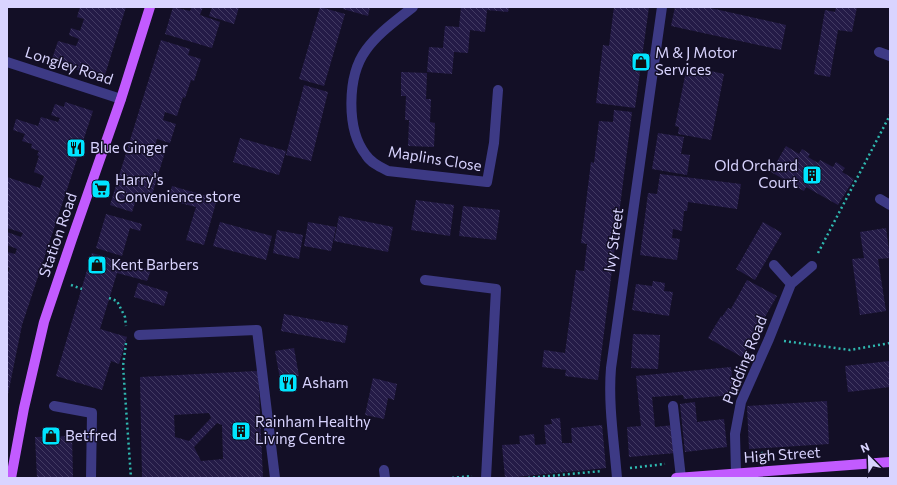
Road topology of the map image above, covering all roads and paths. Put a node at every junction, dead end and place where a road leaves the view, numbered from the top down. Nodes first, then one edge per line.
1 (150, 7) edge
2 (413, 7) edge
3 (662, 7) edge
4 (878, 52) dead end
5 (890, 56) edge
6 (7, 62) edge
7 (498, 90) dead end
8 (121, 99) junction
9 (890, 115) edge
10 (880, 199) dead end
11 (890, 206) edge
12 (774, 265) dead end
13 (812, 266) joint
14 (425, 280) dead end
15 (791, 284) junction
16 (109, 298) dead end
17 (127, 329) dead end
18 (139, 335) dead end
19 (769, 339) junction
20 (126, 343) dead end
21 (890, 343) edge
22 (54, 406) dead end
23 (673, 406) dead end
24 (890, 462) edge
25 (736, 473) junction
26 (702, 477) edge
27 (11, 478) edge
28 (91, 478) edge
29 (131, 478) edge
30 (275, 478) edge
31 (486, 478) edge
32 (617, 478) edge
33 (676, 478) edge
34 (681, 478) edge

1 - 8 main road, Station Road
2 - 7 street, Maplins Close
3 - 32 street, Ivy Street
4 - 5 street
6 - 8 street, Longley Road
8 - 27 main road, Station Road
9 - 13 path
10 - 11 street
12 - 15 street
13 - 15 street, Pudding Road
14 - 31 street
15 - 19 street, Pudding Road
16 - 17 path
18 - 30 street
19 - 21 path
19 - 25 street, Pudding Road
20 - 29 path
22 - 28 street
23 - 34 street
24 - 25 main road, High Street
25 - 26 main road, High Street
26 - 34 main road, High Street
33 - 34 main road, High Street

